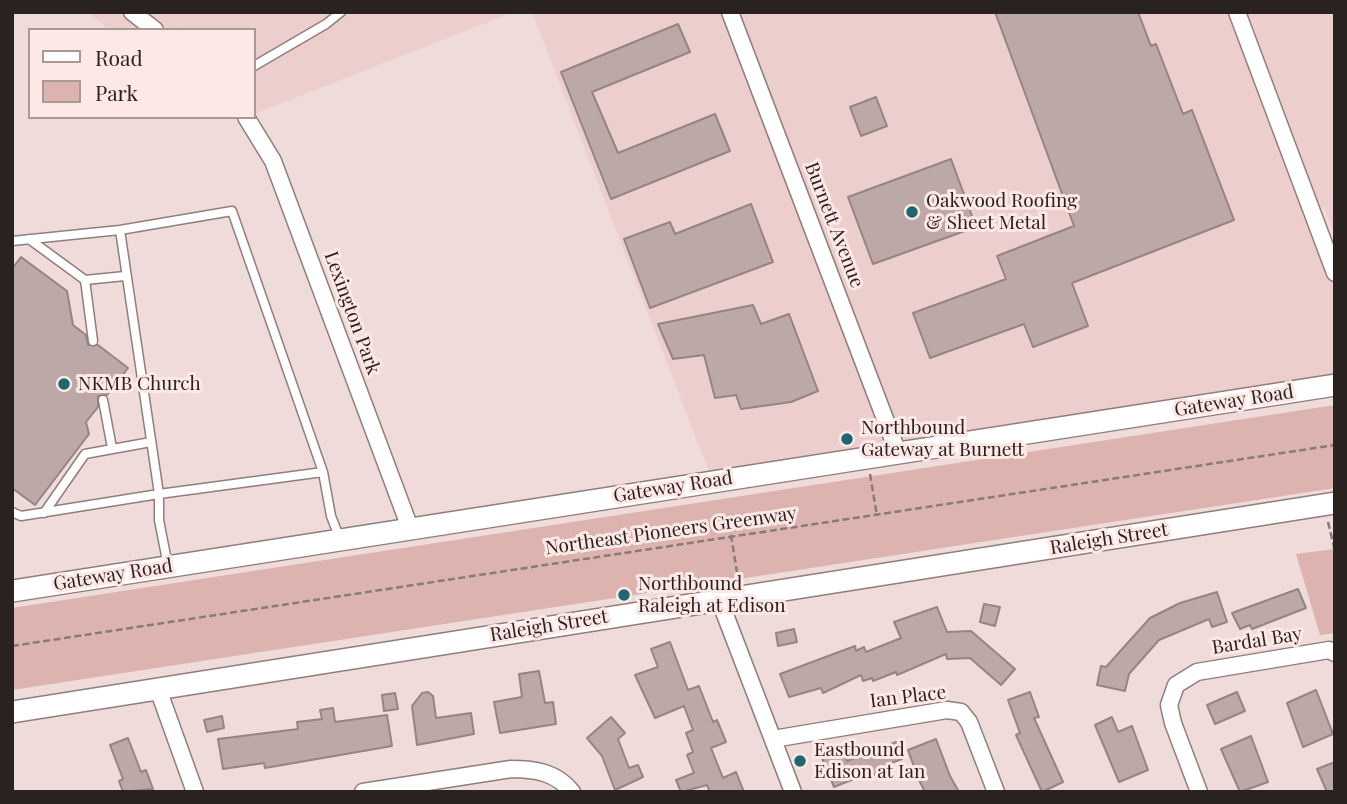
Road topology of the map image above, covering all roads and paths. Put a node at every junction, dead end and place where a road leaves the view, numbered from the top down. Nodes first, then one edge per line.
1 (132, 12) edge
2 (341, 12) edge
3 (730, 12) edge
4 (1237, 12) edge
5 (152, 28) edge
6 (256, 65) edge
7 (247, 119) edge
8 (120, 230) junction
9 (29, 239) junction
10 (12, 241) edge
11 (1335, 272) edge
12 (125, 276) junction
13 (85, 280) junction
14 (93, 341) dead end
15 (1335, 385) edge
16 (103, 400) dead end
17 (151, 442) junction
18 (1335, 445) edge
19 (112, 448) junction
20 (898, 453) junction
21 (867, 457) junction
22 (323, 471) junction
23 (159, 494) junction
24 (1329, 504) edge
25 (12, 512) edge
26 (44, 513) junction
27 (877, 516) junction
28 (410, 528) junction
29 (731, 535) junction
30 (340, 539) junction
31 (1335, 551) edge
32 (168, 566) junction
33 (12, 591) edge
34 (741, 596) junction
35 (719, 599) junction
36 (12, 646) edge
37 (1335, 653) edge
38 (158, 689) junction
39 (12, 712) edge
40 (774, 739) junction
41 (195, 792) edge
42 (363, 792) edge
43 (572, 792) edge
44 (793, 792) edge
45 (996, 792) edge
46 (1199, 792) edge

1 - 5 street
2 - 6 lane
3 - 20 street, Burnett Avenue
4 - 11 street
7 - 28 street, Lexington Park
8 - 9 lane
8 - 12 lane
8 - 22 lane
9 - 10 lane
9 - 13 lane
12 - 13 lane
12 - 17 lane
13 - 14 lane
15 - 20 main road, Gateway Road
16 - 19 lane
17 - 19 lane
17 - 23 lane
18 - 27 path, Northeast Pioneers Greenway
19 - 26 lane
20 - 21 main road, Gateway Road
21 - 27 path
21 - 28 main road, Gateway Road
22 - 23 lane
22 - 30 lane
23 - 26 lane
23 - 32 lane
24 - 31 path
24 - 34 main road, Raleigh Street
25 - 26 lane
27 - 29 path, Northeast Pioneers Greenway
28 - 30 main road, Gateway Road
29 - 34 path
29 - 36 path, Northeast Pioneers Greenway
30 - 32 main road, Gateway Road
32 - 33 main road, Gateway Road
34 - 35 main road, Raleigh Street
35 - 38 main road, Raleigh Street
35 - 40 street
37 - 46 street, Bardal Bay
38 - 39 main road, Raleigh Street
38 - 41 street
40 - 44 street
40 - 45 street, Ian Place
42 - 43 street

